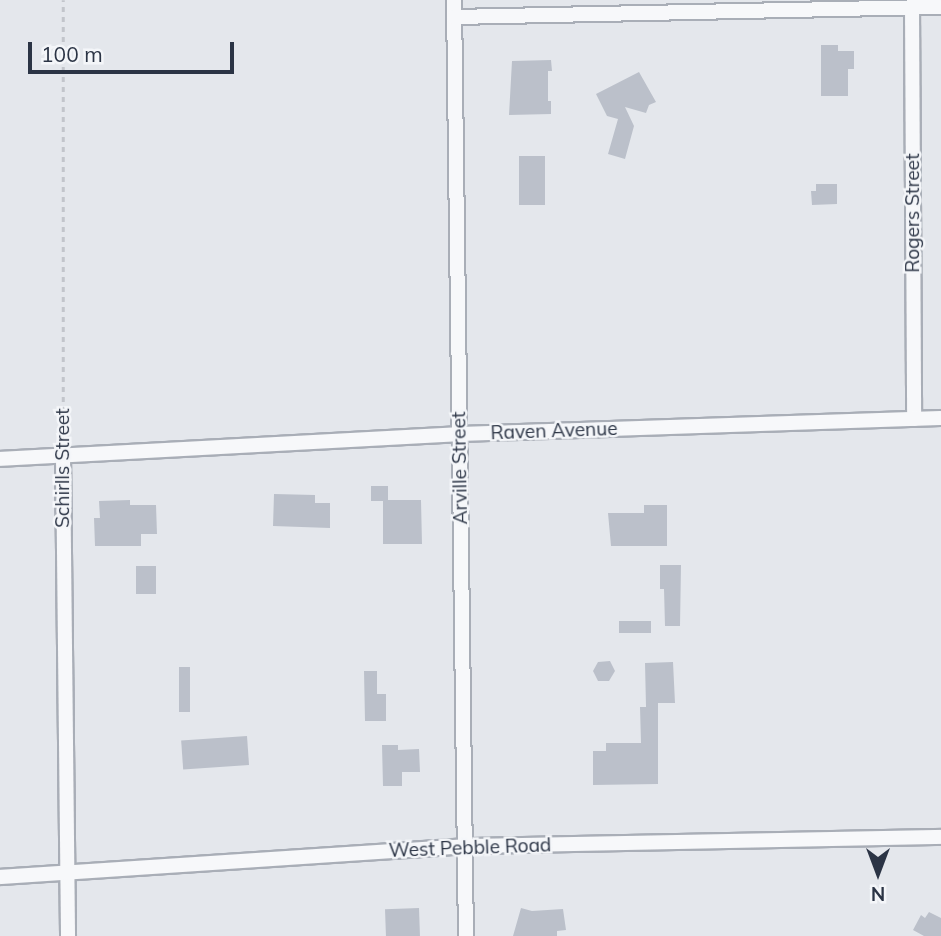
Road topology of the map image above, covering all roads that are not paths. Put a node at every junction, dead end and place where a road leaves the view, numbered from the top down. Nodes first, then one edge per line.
1 (454, 0) edge
2 (912, 7) junction
3 (941, 7) edge
4 (454, 17) junction
5 (941, 418) edge
6 (914, 419) junction
7 (459, 434) junction
8 (63, 456) junction
9 (0, 459) edge
10 (941, 836) edge
11 (465, 846) junction
12 (67, 872) junction
13 (0, 877) edge
14 (68, 936) edge
15 (466, 936) edge

1 - 4 street, Arville Street
2 - 3 street
2 - 4 street
2 - 6 street, Rogers Street
4 - 7 street, Arville Street
5 - 6 street, Raven Avenue
6 - 7 street, Raven Avenue
7 - 8 street, Raven Avenue
7 - 11 street, Arville Street
8 - 9 street, Raven Avenue
8 - 12 street, Schirlls Street
10 - 11 street, West Pebble Road
11 - 12 street, West Pebble Road
11 - 15 street, Arville Street
12 - 13 street, West Pebble Road
12 - 14 street, Schirlls Street

